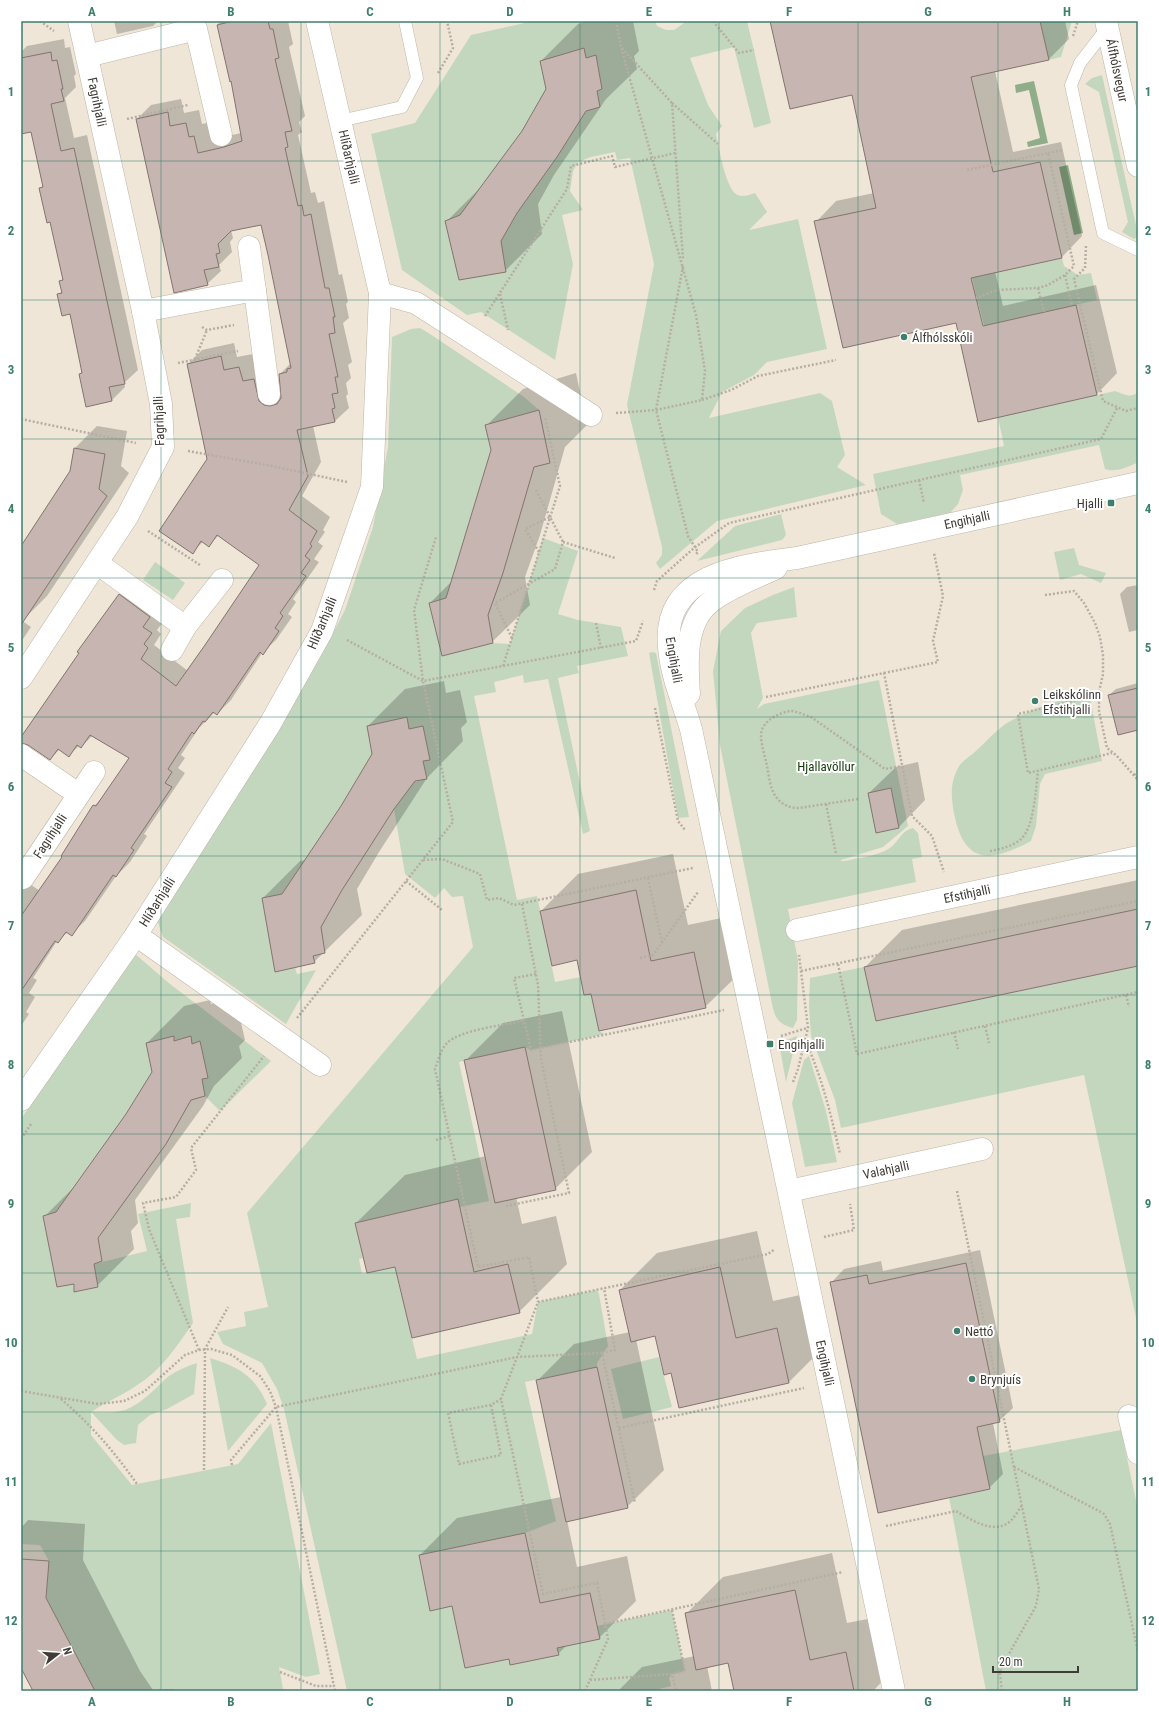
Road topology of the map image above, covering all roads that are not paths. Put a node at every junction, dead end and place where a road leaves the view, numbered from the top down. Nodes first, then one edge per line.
1 (79, 21) edge
2 (317, 21) edge
3 (405, 21) edge
4 (1107, 24) edge
5 (87, 56) junction
6 (340, 121) junction
7 (221, 134) dead end
8 (1138, 166) edge
9 (249, 247) dead end
10 (1138, 250) edge
11 (255, 290) junction
12 (380, 293) junction
13 (143, 311) junction
14 (269, 394) dead end
15 (591, 415) road end
16 (1138, 483) edge
17 (97, 563) junction
18 (222, 580) road end
19 (185, 627) junction
20 (172, 650) dead end
21 (21, 678) edge
22 (21, 755) edge
23 (94, 772) dead end
24 (78, 794) junction
25 (1138, 857) edge
26 (23, 878) dead end
27 (797, 930) road end
28 (136, 935) junction
29 (320, 1065) dead end
30 (21, 1100) edge
31 (982, 1149) dead end
32 (789, 1191) junction
33 (1129, 1416) dead end
34 (1138, 1453) edge
35 (894, 1691) edge

1 - 5 street, Fagrihjalli
2 - 6 street, Hlíðarhjalli
3 - 6 lane
4 - 8 street, Álfhólsvegur
4 - 10 lane
5 - 7 street
5 - 13 street, Fagrihjalli
6 - 12 street, Hlíðarhjalli
9 - 11 street
11 - 13 street
11 - 14 street
12 - 15 street
12 - 28 street, Hlíðarhjalli
13 - 17 street, Fagrihjalli
16 - 32 street, Engihjalli
17 - 19 street
17 - 21 street, Fagrihjalli
18 - 19 street
19 - 20 street
22 - 24 street
23 - 24 street, Fagrihjalli
24 - 26 street, Fagrihjalli
25 - 27 street, Efstihjalli
28 - 29 street, Hlíðarhjalli
28 - 30 street, Hlíðarhjalli
31 - 32 street, Valahjalli
32 - 35 street, Engihjalli
33 - 34 street

